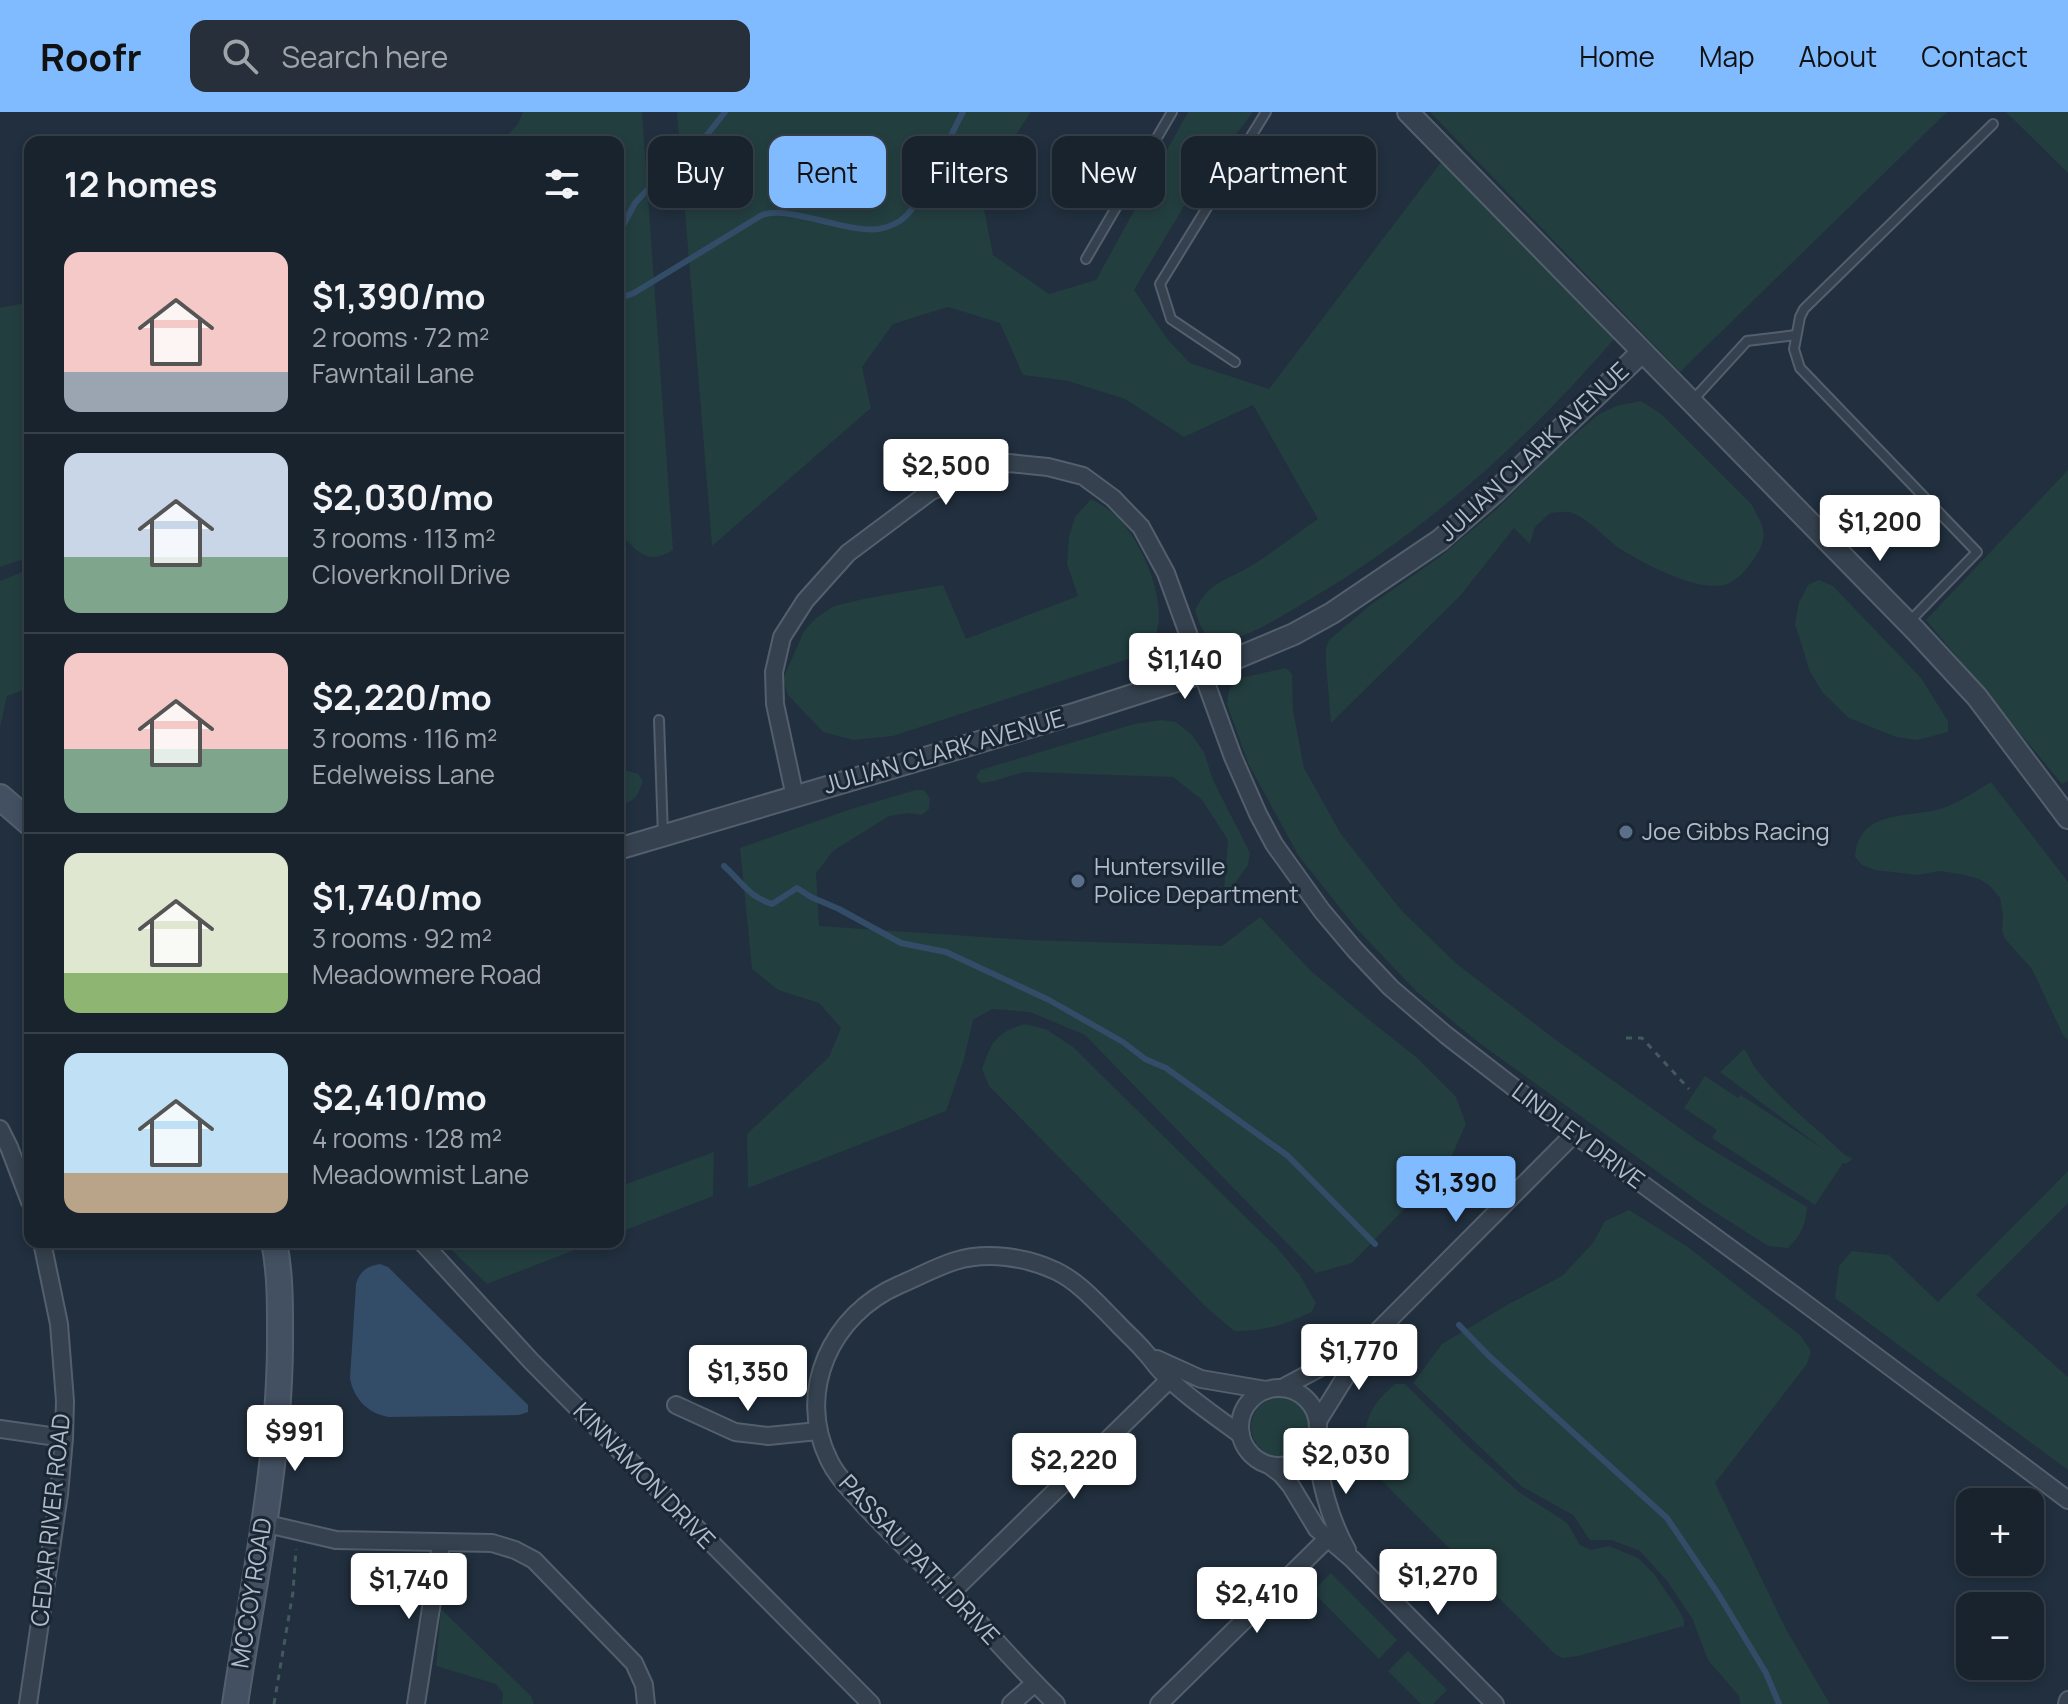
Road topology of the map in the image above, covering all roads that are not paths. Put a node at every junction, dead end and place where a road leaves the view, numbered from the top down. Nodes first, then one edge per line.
1 (1172, 112) edge
2 (1266, 112) edge
3 (1408, 112) edge
4 (1993, 124) dead end
5 (1086, 259) dead end
6 (1796, 335) junction
7 (1642, 352) junction
8 (1235, 362) dead end
9 (1691, 401) junction
10 (1908, 623) junction
11 (1201, 673) junction
12 (659, 720) dead end
13 (0, 797) edge
14 (795, 797) junction
15 (2064, 805) edge
16 (24, 818) edge
17 (663, 836) junction
18 (624, 847) edge
19 (0, 1129) edge
20 (1574, 1134) junction
21 (24, 1186) edge
22 (43, 1248) edge
23 (275, 1248) edge
24 (427, 1248) edge
25 (1367, 1342) junction
26 (1145, 1351) junction
27 (1170, 1379) junction
28 (1274, 1389) junction
29 (676, 1405) dead end
30 (1318, 1421) junction
31 (0, 1429) edge
32 (818, 1431) junction
33 (1241, 1435) junction
34 (64, 1438) junction
35 (1315, 1441) junction
36 (1269, 1465) junction
37 (2068, 1500) edge
38 (263, 1523) junction
39 (1328, 1538) junction
40 (441, 1544) junction
41 (1352, 1559) junction
42 (951, 1593) junction
43 (1035, 1683) junction
44 (1487, 1701) edge
45 (28, 1704) edge
46 (235, 1704) edge
47 (416, 1704) edge
48 (646, 1704) edge
49 (871, 1704) edge
50 (1011, 1704) edge
51 (1056, 1704) edge
52 (1159, 1704) edge

1 - 5 lane
2 - 8 lane
3 - 7 street
4 - 6 lane
6 - 9 lane
6 - 10 lane
7 - 9 street
7 - 11 street, JULIAN CLARK AVENUE
9 - 10 street
10 - 15 street
11 - 14 street, JULIAN CLARK AVENUE
11 - 14 street, LINDLEY DRIVE
11 - 20 street, LINDLEY DRIVE
12 - 17 lane
13 - 16 main road
14 - 17 street, JULIAN CLARK AVENUE
17 - 18 street, JULIAN CLARK AVENUE
19 - 21 street
20 - 25 street
20 - 37 street, LINDLEY DRIVE
22 - 34 street, CEDAR RIVER ROAD
23 - 38 main road, MCCOY ROAD
24 - 49 street, KINNAMON DRIVE
25 - 28 street
25 - 30 street
26 - 27 street, PASSAU PATH DRIVE
26 - 28 street, PASSAU PATH DRIVE
26 - 32 street, PASSAU PATH DRIVE
27 - 33 street, PASSAU PATH DRIVE
27 - 42 street
28 - 30 street
28 - 33 street
29 - 32 street
30 - 35 street
31 - 34 street
32 - 42 street, PASSAU PATH DRIVE
33 - 36 street
34 - 45 street, CEDAR RIVER ROAD
35 - 36 street
35 - 41 street
36 - 39 street
38 - 40 street
38 - 46 main road, MCCOY ROAD
39 - 41 street
39 - 52 street
40 - 47 street
40 - 48 street
41 - 44 street
42 - 43 street, PASSAU PATH DRIVE
43 - 50 street
43 - 51 street, PASSAU PATH DRIVE

